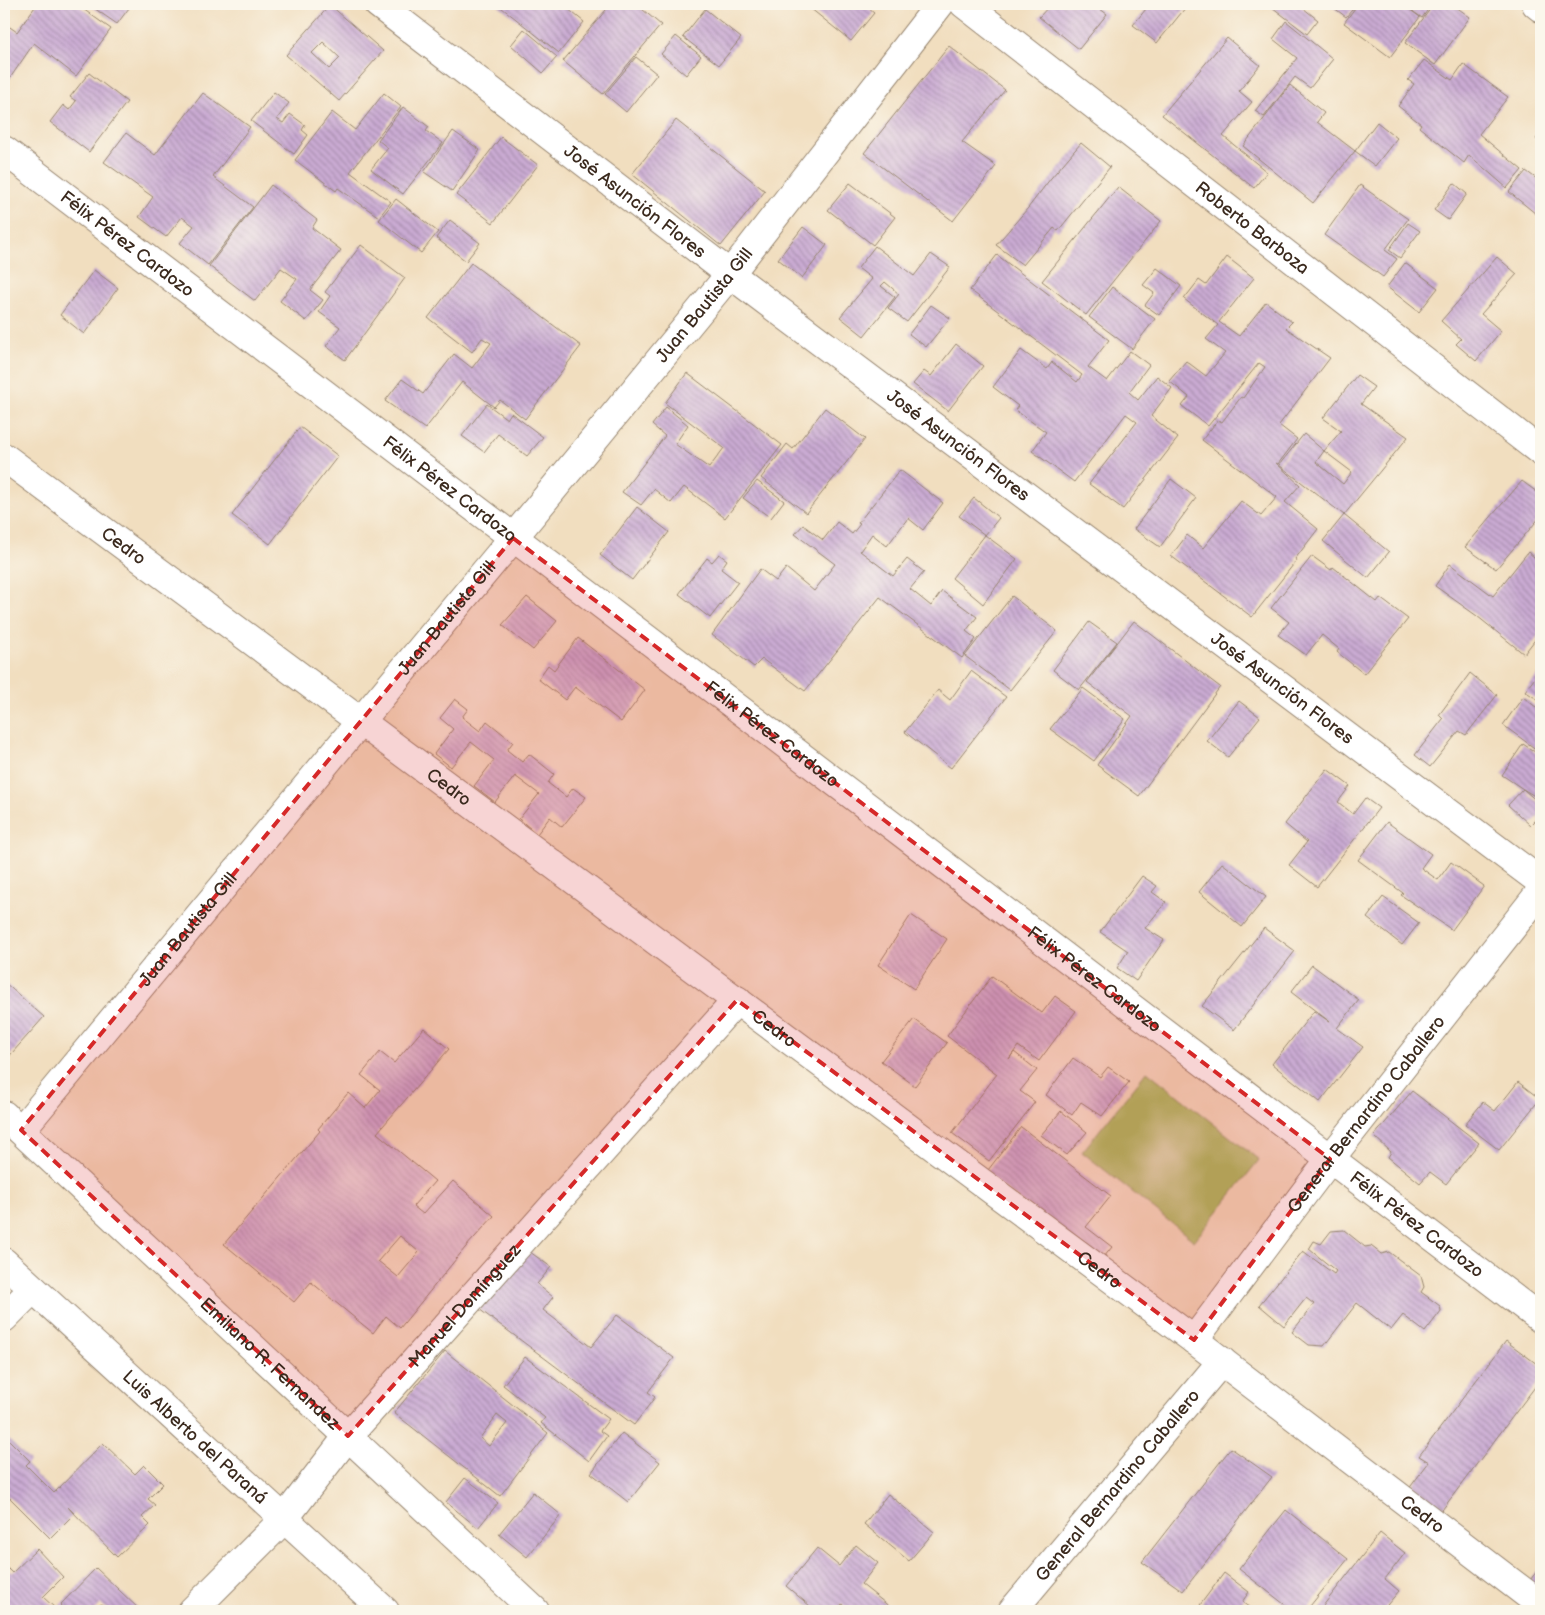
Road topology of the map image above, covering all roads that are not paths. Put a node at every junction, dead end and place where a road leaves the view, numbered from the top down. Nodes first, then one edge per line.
1 (378, 4) edge
2 (940, 4) edge
3 (964, 4) edge
4 (1536, 4) edge
5 (1541, 8) edge
6 (4, 150) edge
7 (730, 274) junction
8 (1541, 452) edge
9 (4, 457) edge
10 (513, 538) junction
11 (360, 720) junction
12 (1541, 882) edge
13 (1541, 891) edge
14 (737, 1000) junction
15 (12, 1122) edge
16 (1330, 1159) junction
17 (4, 1262) edge
18 (33, 1289) junction
19 (4, 1318) edge
20 (1541, 1319) edge
21 (1194, 1340) junction
22 (1222, 1361) junction
23 (348, 1436) junction
24 (284, 1519) junction
25 (1541, 1605) edge
26 (192, 1611) edge
27 (385, 1611) edge
28 (535, 1611) edge
29 (1012, 1611) edge

1 - 7 street, José Asunción Flores
2 - 7 street, Juan Bautista Gill
3 - 8 street, Roberto Barboza
4 - 5 street
6 - 10 street, Félix Pérez Cardozo
7 - 10 street, Juan Bautista Gill
7 - 12 street, José Asunción Flores
9 - 11 street, Cedro
10 - 11 street, Juan Bautista Gill
10 - 16 street, Félix Pérez Cardozo
11 - 14 street, Cedro
11 - 15 street, Juan Bautista Gill
13 - 16 street, General Bernardino Caballero
14 - 21 street, Cedro
14 - 23 street, Manuel Domínguez
15 - 23 street, Emiliano R. Fernandez
16 - 20 street, Félix Pérez Cardozo
16 - 21 street, General Bernardino Caballero
17 - 18 street, Luis Alberto del Paraná
18 - 19 street
18 - 24 street, Luis Alberto del Paraná
21 - 22 street, Cedro
22 - 25 street, Cedro
22 - 29 street, General Bernardino Caballero
23 - 24 street, Manuel Domínguez
23 - 28 street, Emiliano R. Fernandez
24 - 26 street, Manuel Domínguez
24 - 27 street, Luis Alberto del Paraná

